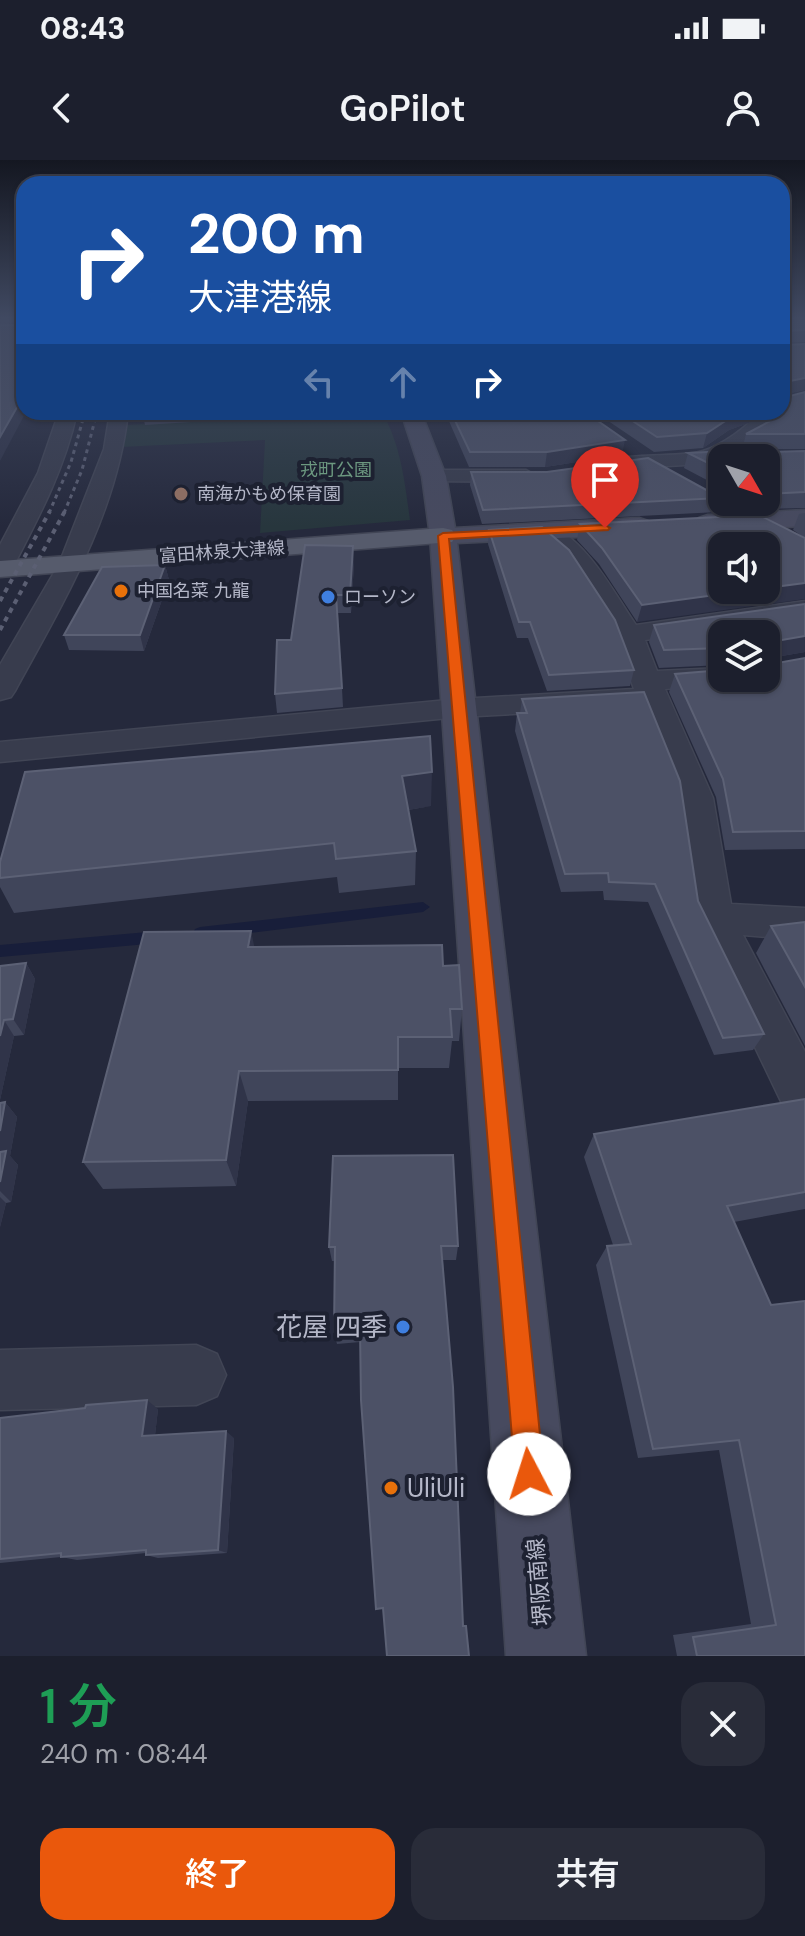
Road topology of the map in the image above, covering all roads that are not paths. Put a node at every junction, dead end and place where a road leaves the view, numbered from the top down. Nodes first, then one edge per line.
1 (66, 420) edge
2 (118, 420) edge
3 (414, 420) edge
4 (767, 420) edge
5 (728, 444) edge
6 (625, 445) edge
7 (708, 457) edge
8 (649, 461) junction
9 (586, 471) edge
10 (434, 476) junction
11 (545, 476) edge
12 (689, 482) edge
13 (750, 516) edge
14 (805, 518) edge
15 (757, 520) junction
16 (544, 531) junction
17 (443, 536) junction
18 (805, 550) edge
19 (72, 564) junction
20 (0, 568) edge
21 (805, 609) edge
22 (628, 634) junction
23 (708, 679) edge
24 (650, 689) junction
25 (0, 691) edge
26 (459, 708) junction
27 (0, 752) edge
28 (713, 918) junction
29 (805, 924) edge
30 (805, 1100) edge
31 (196, 1375) dead end
32 (0, 1380) edge
33 (546, 1656) edge

1 - 20 street
2 - 19 street
3 - 10 main road, 堺阪南線
4 - 5 street
6 - 8 street
7 - 8 street
8 - 9 street
8 - 12 street
10 - 11 street
10 - 17 main road, 堺阪南線
13 - 15 street
14 - 15 main road
15 - 16 main road
15 - 18 street
16 - 17 main road
16 - 22 street
17 - 19 main road, 富田林泉大津線
17 - 26 main road, 堺阪南線
19 - 20 main road, 富田林泉大津線
19 - 25 street
21 - 22 street
22 - 24 street
23 - 24 street
24 - 26 street
24 - 28 street
26 - 27 street
26 - 33 main road, 堺阪南線
28 - 29 street
28 - 30 street
31 - 32 street

